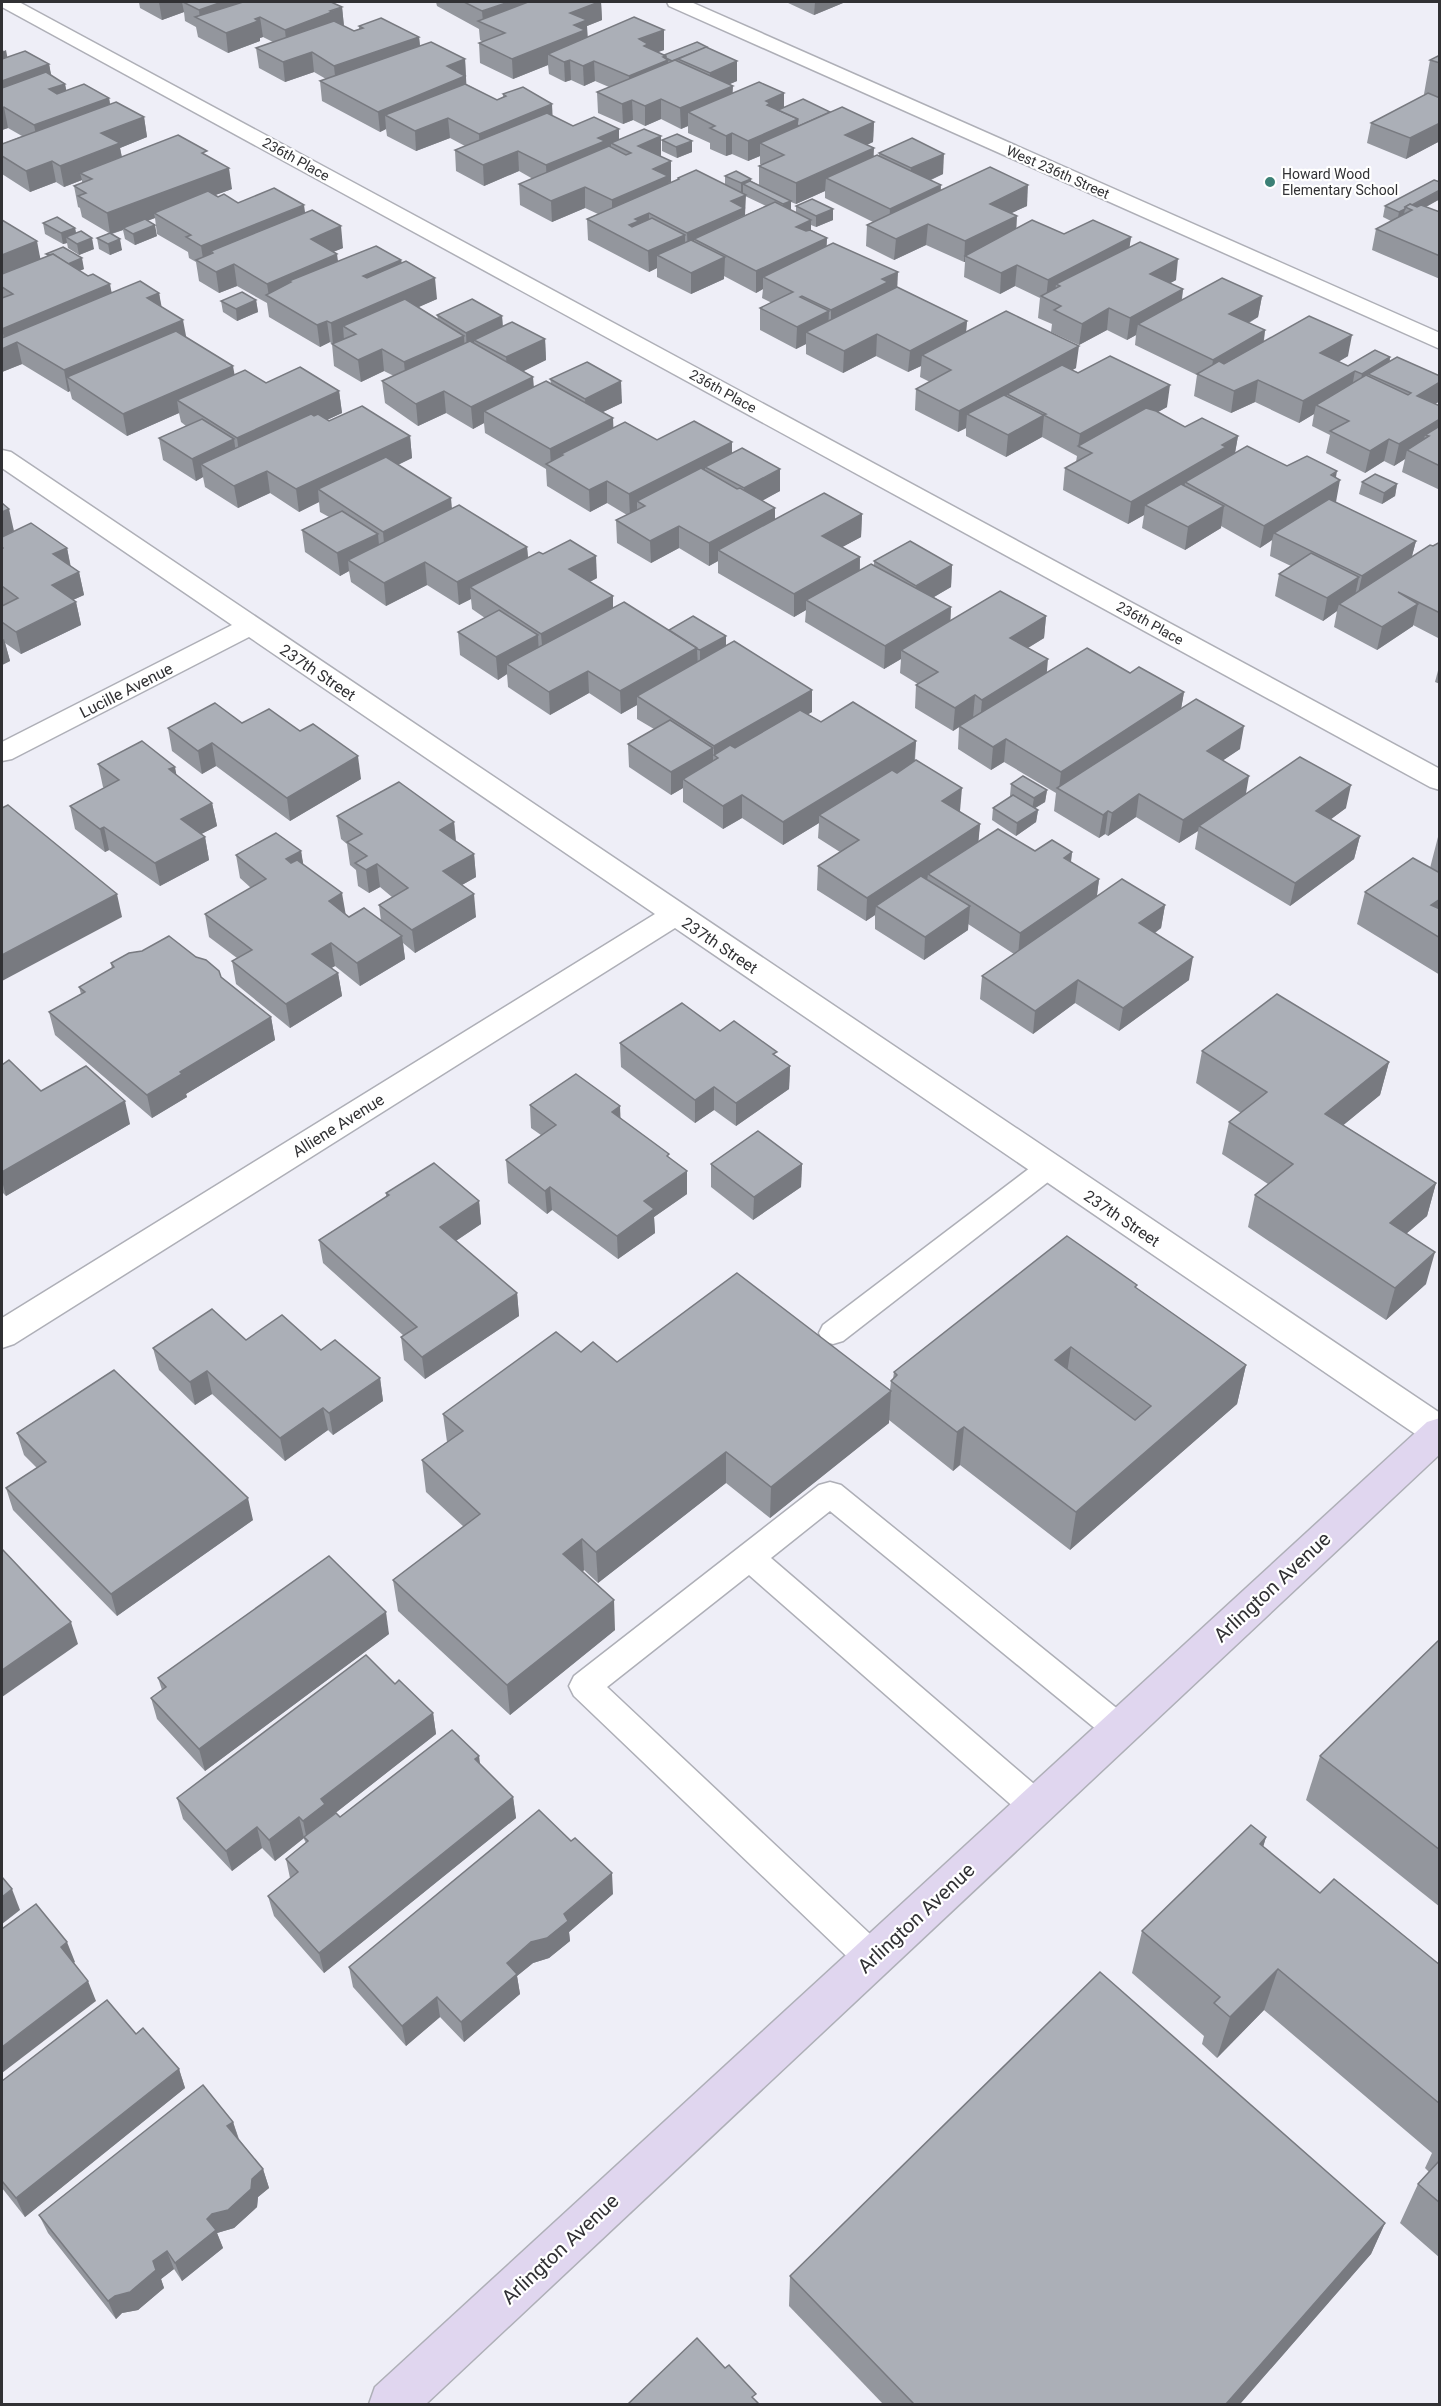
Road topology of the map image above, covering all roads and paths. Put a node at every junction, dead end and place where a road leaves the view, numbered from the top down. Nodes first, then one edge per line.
1 (6, 2) edge
2 (676, 2) edge
3 (1440, 342) edge
4 (2, 457) edge
5 (251, 627) junction
6 (2, 753) edge
7 (1440, 781) edge
8 (675, 915) junction
9 (1048, 1168) junction
10 (833, 1333) dead end
11 (2, 1335) edge
12 (1439, 1432) edge
13 (750, 1558) junction
14 (1119, 1729) junction
15 (1036, 1806) junction
16 (873, 1959) junction
17 (392, 2404) edge

1 - 7 street, 236th Place
2 - 3 street, West 236th Street
4 - 5 street, 237th Street
5 - 6 street, Lucille Avenue
5 - 8 street, 237th Street
8 - 9 street, 237th Street
8 - 11 street, Alliene Avenue
9 - 10 lane
9 - 12 street, 237th Street
12 - 14 main road, Arlington Avenue
13 - 14 lane
13 - 15 lane
13 - 16 lane
14 - 15 main road, Arlington Avenue
15 - 16 main road, Arlington Avenue
16 - 17 main road, Arlington Avenue

